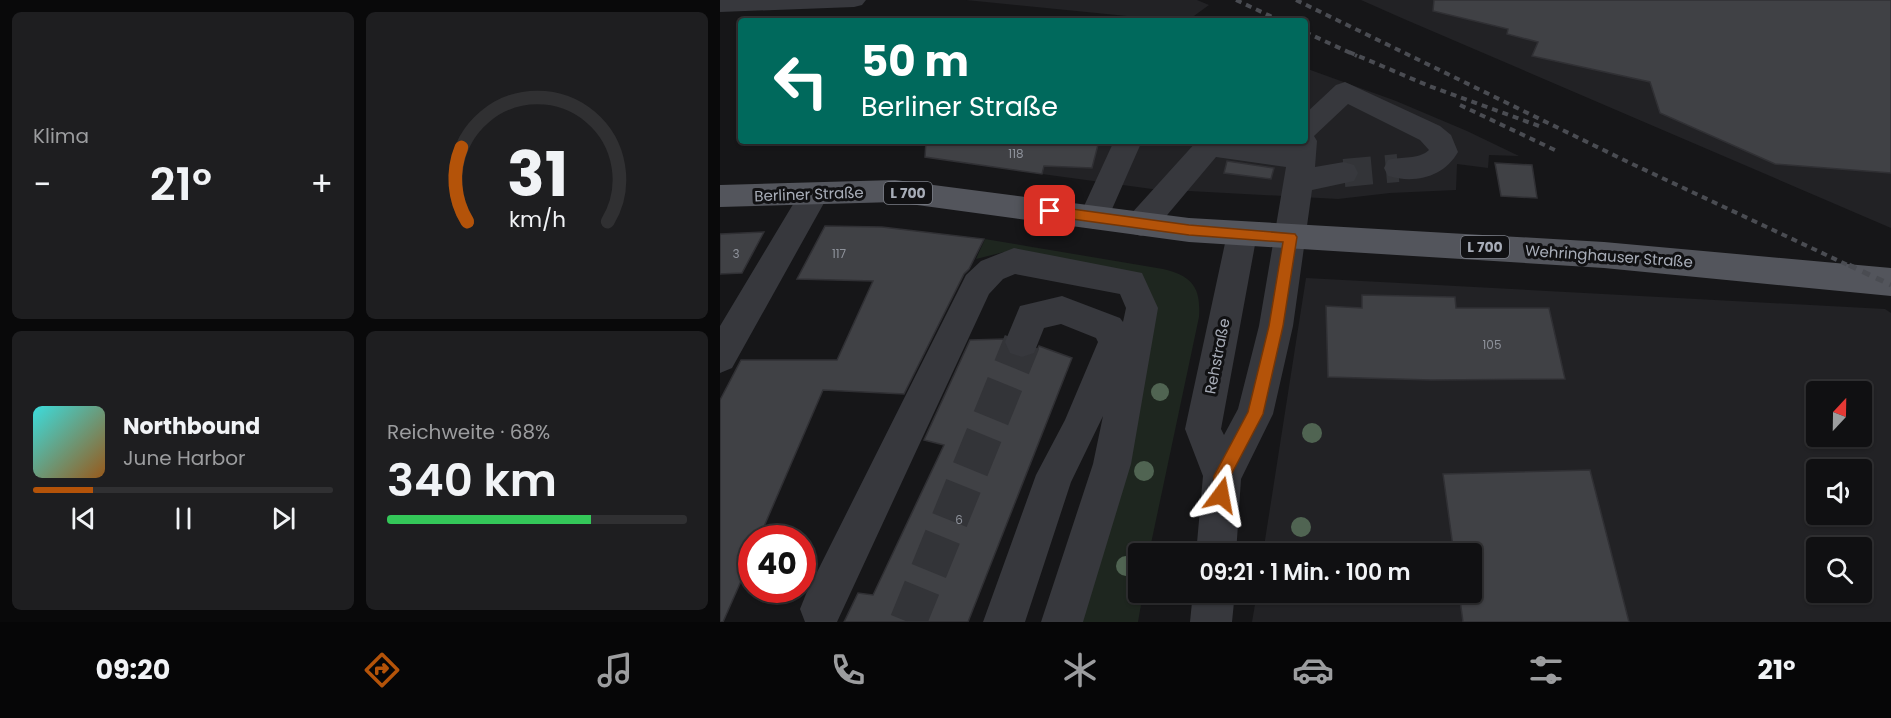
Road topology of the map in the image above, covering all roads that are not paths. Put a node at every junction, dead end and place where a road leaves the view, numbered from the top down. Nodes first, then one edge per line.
1 (854, 0) edge
2 (720, 5) edge
3 (1308, 139) edge
4 (1127, 144) edge
5 (1209, 144) edge
6 (1256, 144) edge
7 (1303, 145) edge
8 (1411, 168) tunnel mouth
9 (1344, 173) tunnel mouth
10 (814, 194) junction
11 (720, 196) edge
12 (1094, 217) junction
13 (1141, 224) junction
14 (1242, 234) junction
15 (1290, 237) junction
16 (1891, 282) edge
17 (1022, 342) tunnel mouth
18 (720, 357) edge
19 (1222, 476) junction
20 (1217, 543) edge
21 (1213, 603) edge
22 (821, 609) dead end
23 (1004, 622) edge
24 (1062, 622) edge
25 (1211, 622) edge

1 - 2 street
3 - 8 street
4 - 12 street
5 - 13 street
6 - 7 street
7 - 9 street
7 - 15 street, Rehstraße
10 - 11 main road, Berliner Straße / L 700
10 - 12 main road, Berliner Straße / L 700
10 - 18 street
12 - 13 main road, Berliner Straße / L 700
13 - 14 main road, Berliner Straße / L 700
14 - 15 main road, Berliner Straße / L 700
14 - 19 street, Rehstraße
15 - 16 main road, Wehringhauser Straße / L 700
15 - 19 street, Rehstraße
17 - 23 street
19 - 20 street, Rehstraße
21 - 25 street
22 - 24 street

